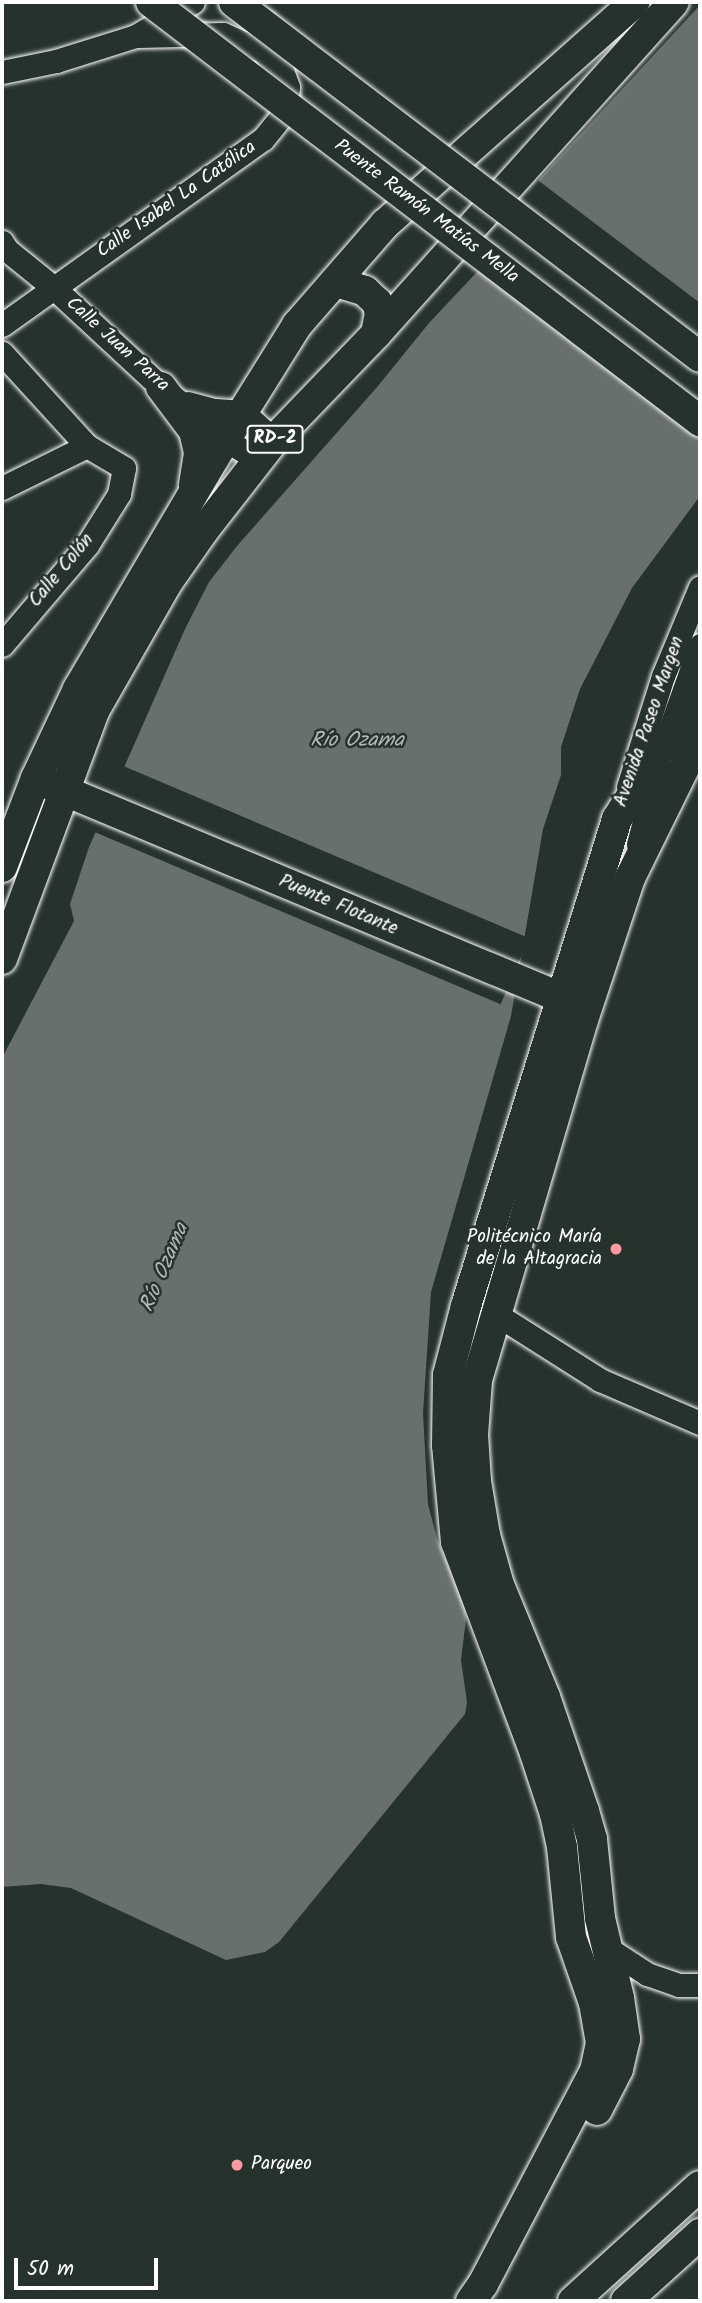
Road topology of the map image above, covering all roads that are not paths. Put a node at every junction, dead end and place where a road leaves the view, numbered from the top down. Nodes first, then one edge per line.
1 (151, 2) edge
2 (192, 2) edge
3 (234, 2) edge
4 (257, 2) edge
5 (635, 2) edge
6 (674, 2) edge
7 (136, 36) junction
8 (2, 72) edge
9 (288, 87) junction
10 (2, 242) edge
11 (336, 282) junction
12 (54, 288) junction
13 (2, 325) edge
14 (376, 334) junction
15 (2, 354) edge
16 (700, 357) edge
17 (171, 394) junction
18 (243, 412) junction
19 (700, 421) edge
20 (226, 440) junction
21 (87, 446) junction
22 (266, 450) junction
23 (2, 488) edge
24 (188, 503) junction
25 (700, 587) edge
26 (5, 631) edge
27 (698, 654) edge
28 (700, 696) edge
29 (700, 736) edge
30 (666, 741) junction
31 (36, 778) junction
32 (77, 796) junction
33 (617, 819) junction
34 (2, 867) edge
35 (630, 878) junction
36 (2, 959) edge
37 (575, 1004) junction
38 (496, 1314) junction
39 (700, 1423) edge
40 (607, 1948) junction
41 (700, 1984) edge
42 (700, 2186) edge
43 (700, 2234) edge
44 (471, 2301) edge
45 (495, 2301) edge
46 (573, 2301) edge
47 (626, 2301) edge

1 - 19 main road, Puente Ramón Matías Mella, bridge
2 - 7 street
3 - 16 main road, bridge
4 - 9 street
5 - 11 main road, RD-2
6 - 14 main road, RD-2
7 - 8 street
7 - 9 street
9 - 12 street, Calle Isabel La Católica
10 - 12 street, Calle Juan Parra
11 - 14 main road
11 - 18 main road, RD-2
12 - 13 street, Calle Isabel La Católica
12 - 17 street, Calle Juan Parra
14 - 22 main road, RD-2
15 - 21 street
17 - 18 street, Calle Juan Parra
17 - 20 street, Calle Juan Parra
17 - 24 main road
18 - 20 main road, RD-2
18 - 22 street
20 - 22 street, Calle Juan Parra
20 - 24 main road, RD-2
21 - 23 street
21 - 26 street, Calle Colón
22 - 32 main road, RD-2
24 - 31 main road, RD-2
25 - 33 street, Avenida Paseo Margen
27 - 30 street, Avenida Paseo Margen
28 - 30 main road
29 - 35 main road
30 - 33 main road
30 - 35 street, Avenida Paseo Margen
31 - 32 main road, Puente Flotante
31 - 34 main road, RD-2
32 - 36 main road, RD-2
32 - 37 main road, Puente Flotante
33 - 37 main road
35 - 37 main road
37 - 38 main road
37 - 44 main road
38 - 39 street
38 - 40 main road
40 - 41 street
40 - 45 main road
42 - 46 main road
43 - 47 main road

